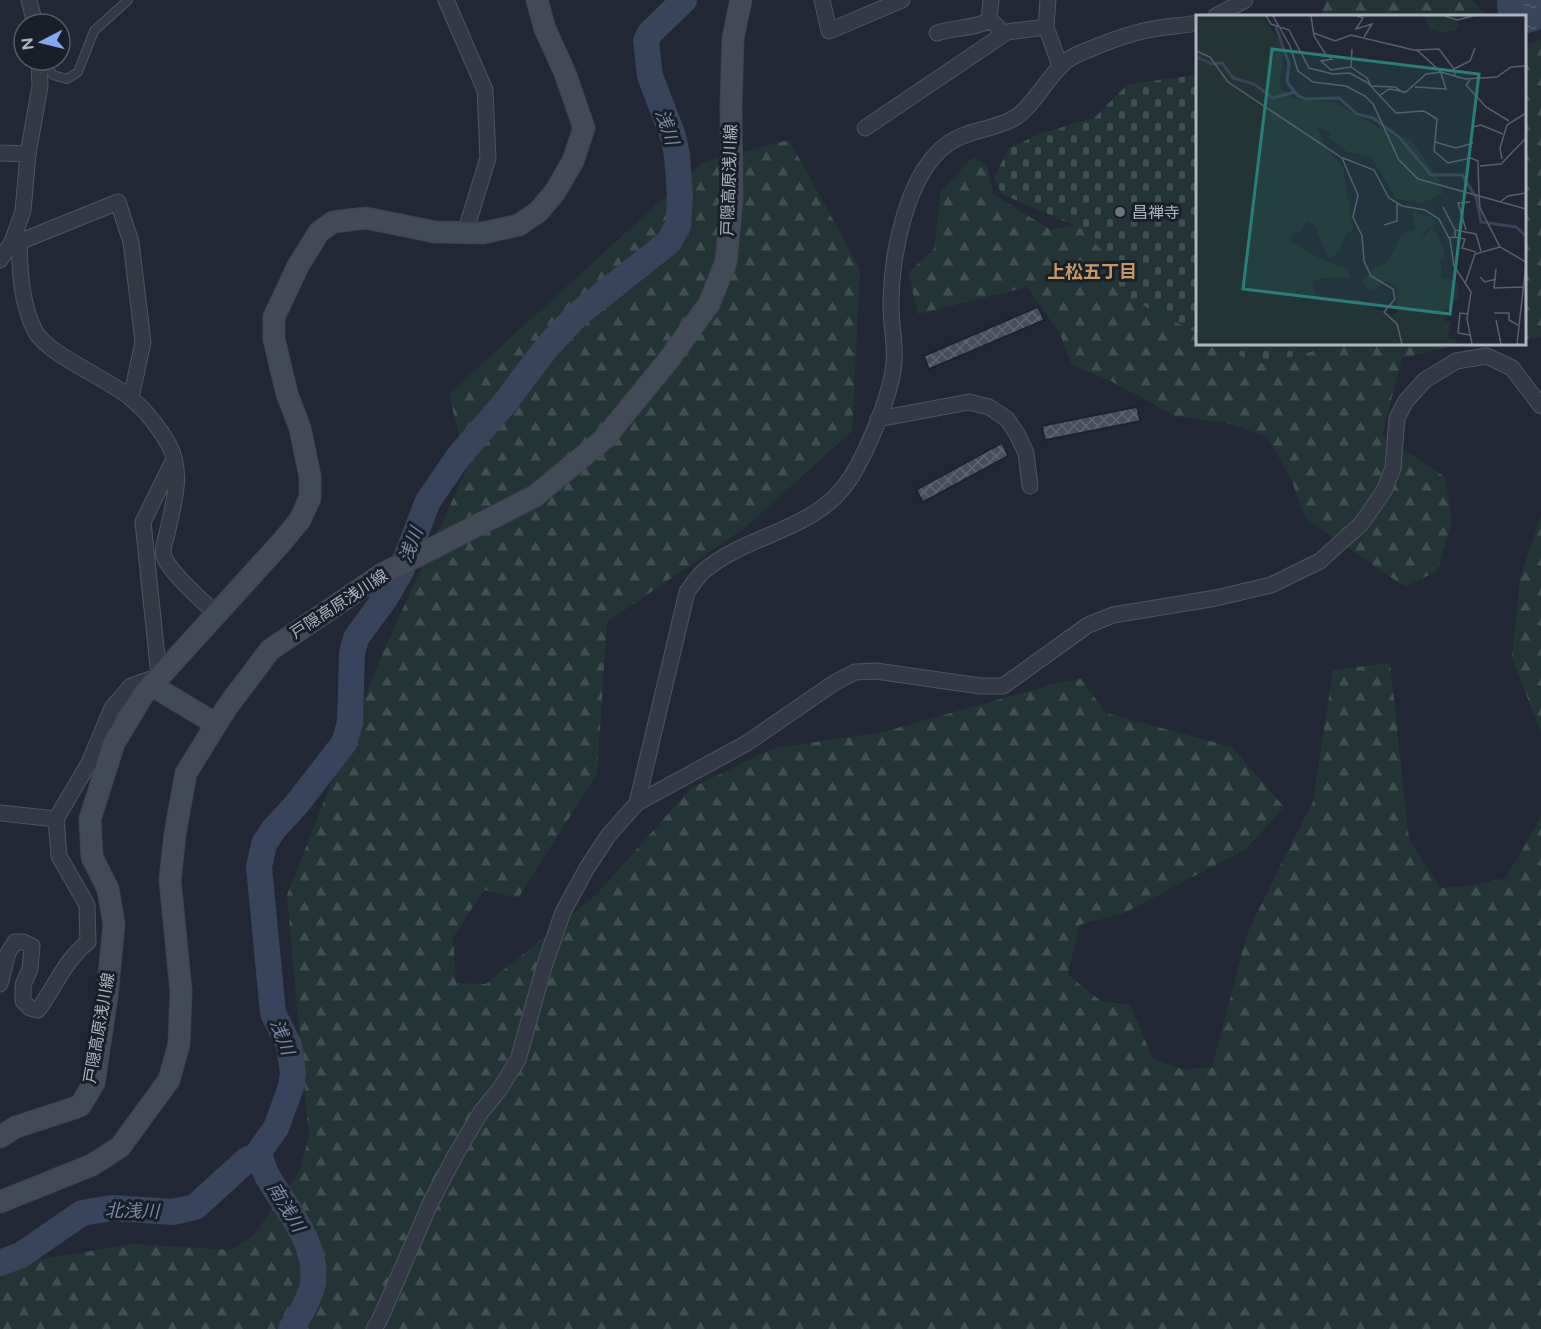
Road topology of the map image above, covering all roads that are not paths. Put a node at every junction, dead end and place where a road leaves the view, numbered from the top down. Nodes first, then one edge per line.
1 (128, 0) edge
2 (446, 0) edge
3 (537, 0) edge
4 (741, 0) edge
5 (822, 0) edge
6 (902, 0) edge
7 (991, 0) edge
8 (1048, 0) edge
9 (1245, 0) edge
10 (1218, 15) edge
11 (989, 20) junction
12 (1196, 23) edge
13 (1046, 27) junction
14 (1006, 32) junction
15 (937, 33) dead end
16 (1060, 66) junction
17 (39, 72) edge
18 (51, 72) edge
19 (865, 128) dead end
20 (0, 153) edge
21 (28, 154) junction
22 (465, 233) junction
23 (16, 242) junction
24 (0, 260) edge
25 (131, 398) junction
26 (1541, 406) edge
27 (878, 419) junction
28 (174, 459) junction
29 (1030, 486) dead end
30 (216, 614) junction
31 (155, 681) junction
32 (216, 724) junction
33 (637, 803) junction
34 (0, 813) edge
35 (56, 819) junction
36 (0, 984) edge
37 (0, 1137) edge
38 (0, 1202) edge
39 (374, 1329) edge

1 - 18 lane
2 - 22 street
3 - 22 main road, 戸隠高原浅川線
4 - 32 main road, 戸隠高原浅川線
5 - 6 street
7 - 11 street
8 - 13 street
9 - 10 street
11 - 14 street
11 - 15 street
12 - 16 street
13 - 14 street
13 - 16 street
14 - 19 street
16 - 27 street
17 - 21 street
20 - 21 street
21 - 23 street
22 - 30 main road, 戸隠高原浅川線
23 - 24 street
23 - 25 street
23 - 25 street
25 - 28 street
26 - 33 street
27 - 29 street
27 - 33 street
28 - 30 street
28 - 31 street
30 - 31 main road, 戸隠高原浅川線
31 - 32 main road
31 - 35 street
31 - 37 main road, 戸隠高原浅川線
32 - 38 main road, 戸隠高原浅川線
33 - 39 street
34 - 35 street
35 - 36 street

